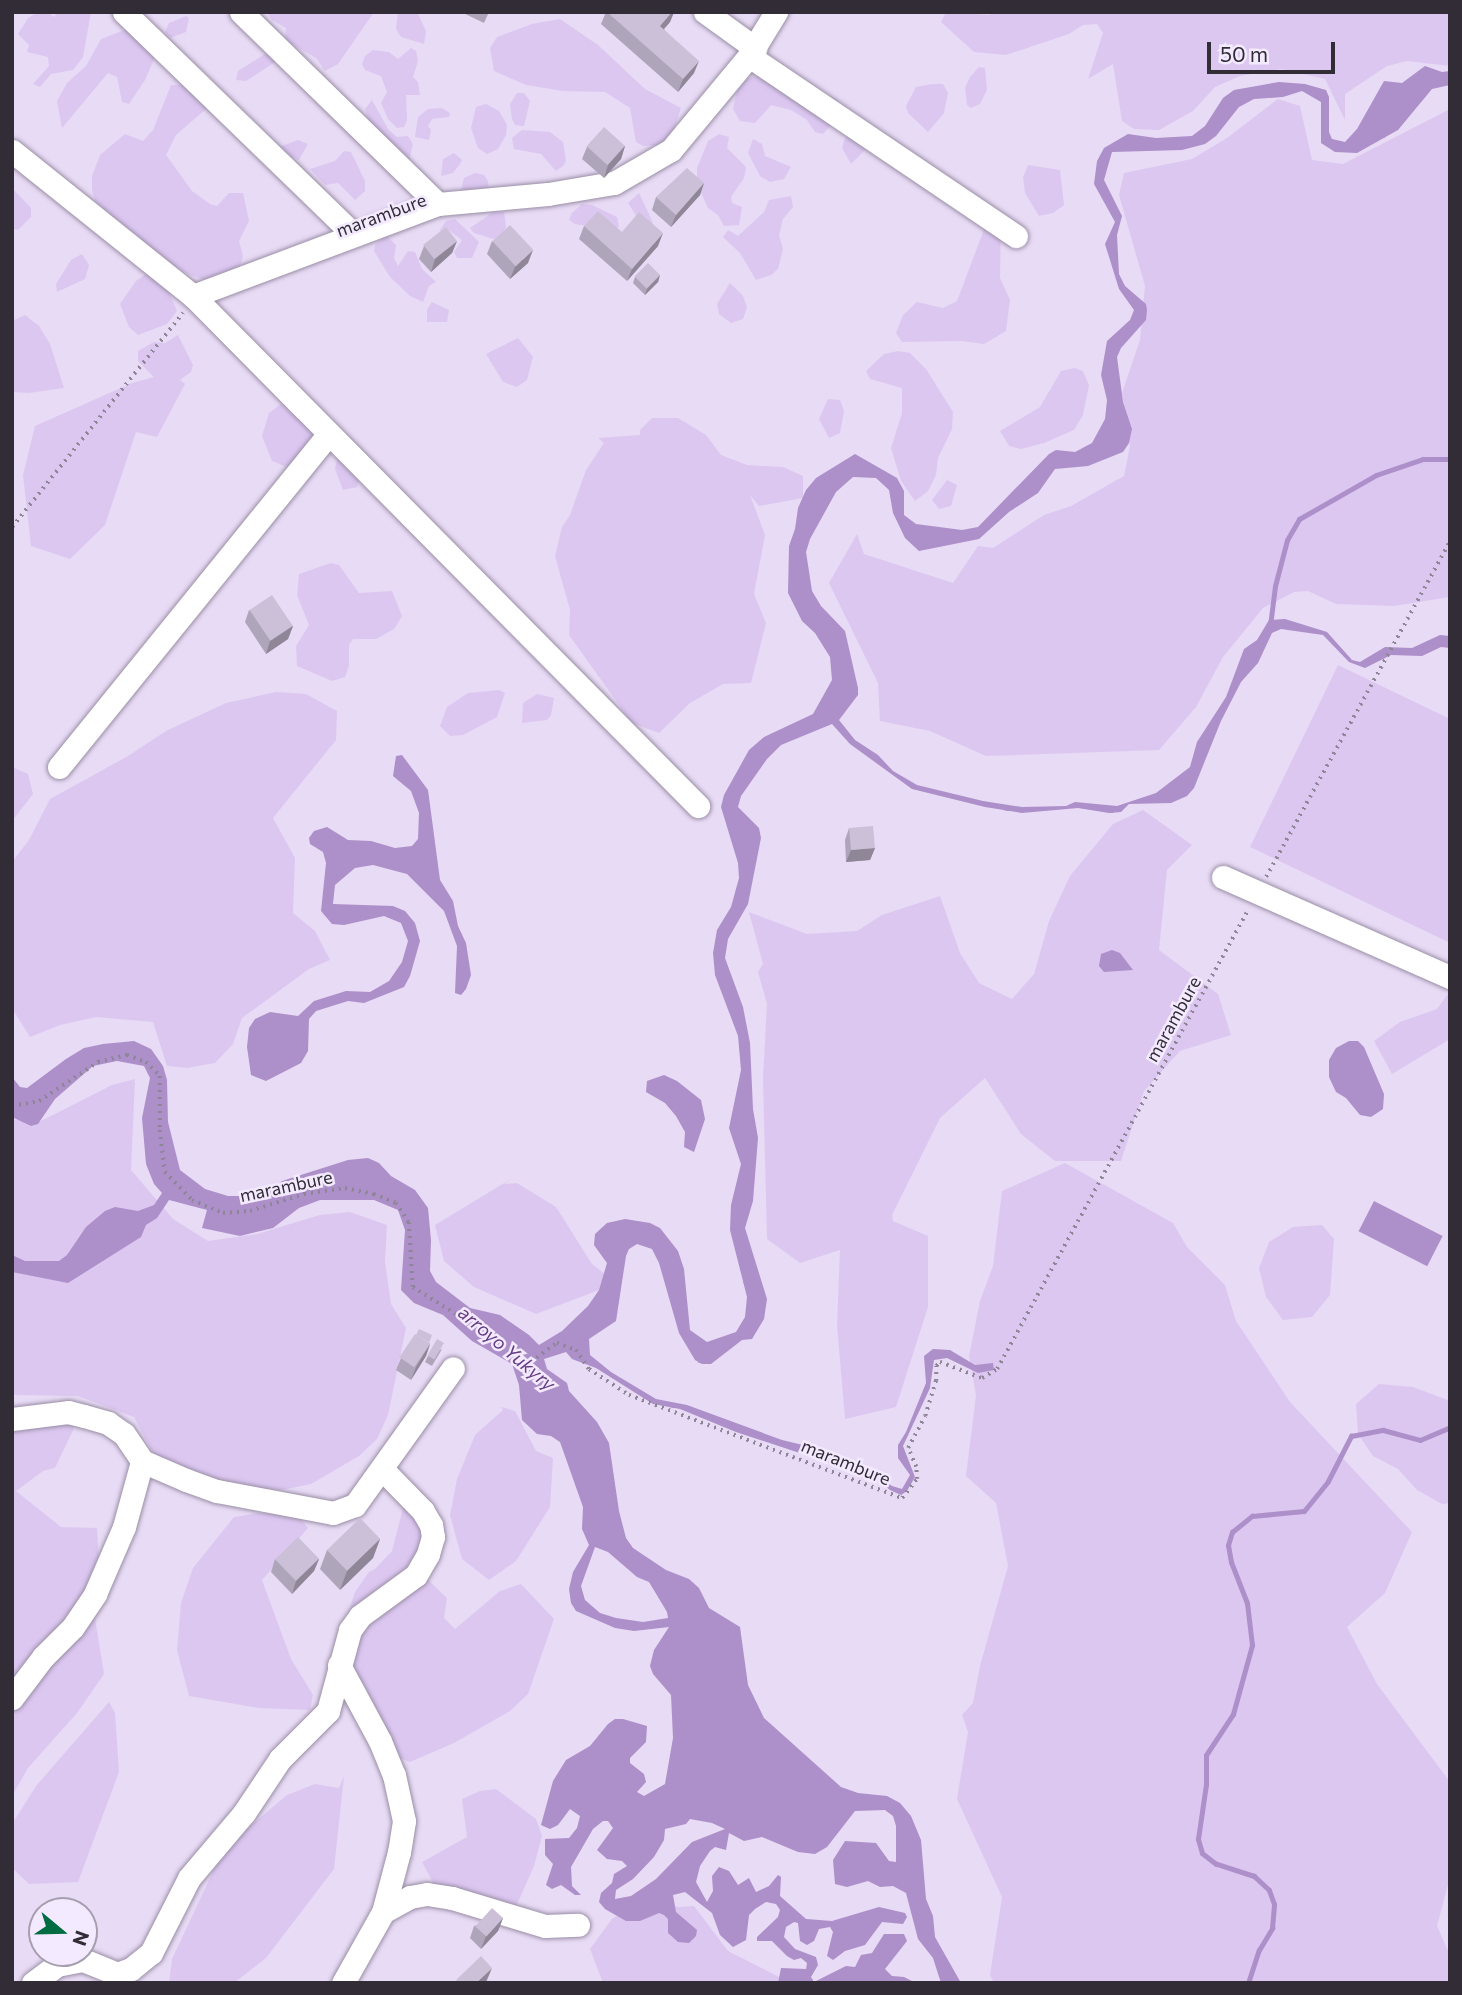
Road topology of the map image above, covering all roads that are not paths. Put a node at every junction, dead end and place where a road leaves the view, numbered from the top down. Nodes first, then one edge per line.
1 (124, 12) edge
2 (241, 12) edge
3 (705, 12) edge
4 (776, 12) edge
5 (752, 52) junction
6 (12, 151) edge
7 (438, 204) junction
8 (354, 235) junction
9 (1016, 236) dead end
10 (189, 303) junction
11 (329, 433) junction
12 (59, 767) dead end
13 (698, 806) dead end
14 (1223, 877) dead end
15 (1450, 977) edge
16 (453, 1368) dead end
17 (12, 1419) edge
18 (142, 1461) junction
19 (382, 1469) junction
20 (339, 1665) junction
21 (12, 1698) edge
22 (383, 1912) junction
23 (578, 1925) dead end
24 (33, 1983) edge
25 (343, 1983) edge

1 - 8 street
2 - 7 street
3 - 5 street
4 - 5 street
5 - 7 street
5 - 9 street
6 - 10 street
7 - 8 street
8 - 10 street
10 - 11 street
11 - 12 street
11 - 13 street
14 - 15 street
16 - 19 street
17 - 18 street
18 - 19 street
18 - 21 street
19 - 20 street
20 - 22 street
20 - 24 street
22 - 23 street
22 - 25 street

